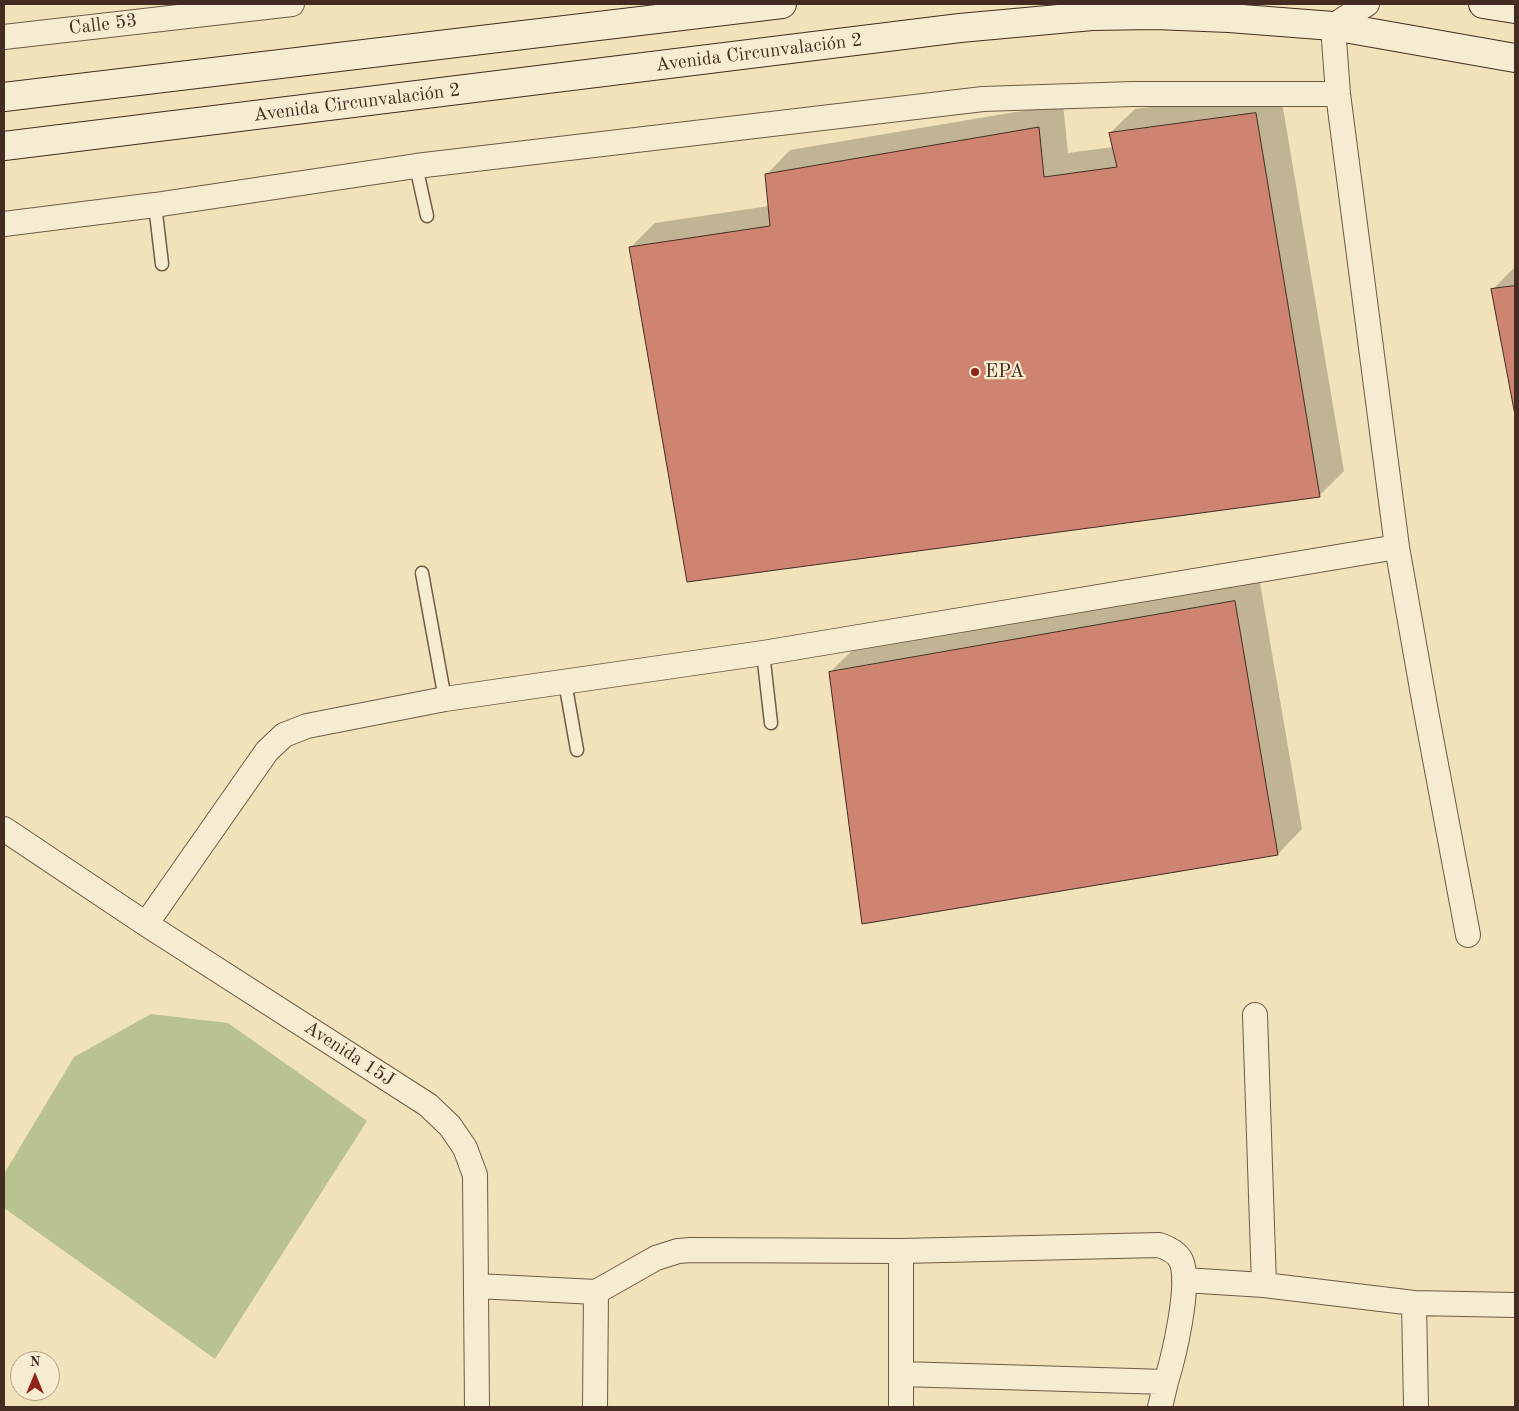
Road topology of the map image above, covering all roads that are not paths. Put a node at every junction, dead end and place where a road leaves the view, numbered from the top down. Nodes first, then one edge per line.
1 (292, 4) edge
2 (782, 4) edge
3 (1367, 4) edge
4 (1483, 4) edge
5 (1515, 9) edge
6 (1333, 26) junction
7 (4, 37) edge
8 (1515, 58) edge
9 (1338, 94) junction
10 (4, 97) edge
11 (4, 146) edge
12 (416, 166) junction
13 (155, 205) junction
14 (427, 216) dead end
15 (4, 224) edge
16 (162, 264) dead end
17 (1397, 547) junction
18 (422, 573) dead end
19 (763, 654) junction
20 (566, 682) junction
21 (445, 699) junction
22 (771, 723) dead end
23 (577, 750) dead end
24 (4, 829) edge
25 (146, 924) junction
26 (1468, 935) dead end
27 (1255, 1015) dead end
28 (901, 1251) junction
29 (1184, 1280) junction
30 (1264, 1285) junction
31 (477, 1286) junction
32 (596, 1292) junction
33 (1414, 1303) junction
34 (1515, 1305) edge
35 (901, 1374) junction
36 (1166, 1382) junction
37 (477, 1407) edge
38 (594, 1407) edge
39 (901, 1407) edge
40 (1160, 1407) edge
41 (1416, 1407) edge

1 - 7 street, Calle 53
2 - 10 main road
3 - 6 street
4 - 5 main road
6 - 8 main road, Avenida Circunvalación 2
6 - 9 street
6 - 11 main road, Avenida Circunvalación 2
9 - 12 street
9 - 17 street
12 - 13 street
12 - 14 lane
13 - 15 street
13 - 16 lane
17 - 19 street
17 - 26 street
18 - 21 lane
19 - 20 street
19 - 22 lane
20 - 21 street
20 - 23 lane
21 - 25 street
24 - 25 street, Avenida 15J
25 - 31 street, Avenida 15J
27 - 30 street
28 - 29 street
28 - 32 street
28 - 35 street
29 - 30 street
29 - 36 street
30 - 33 street
31 - 32 street
31 - 37 street, Avenida 15J
32 - 38 street
33 - 34 street
33 - 41 street
35 - 36 street
35 - 39 street
36 - 40 street

